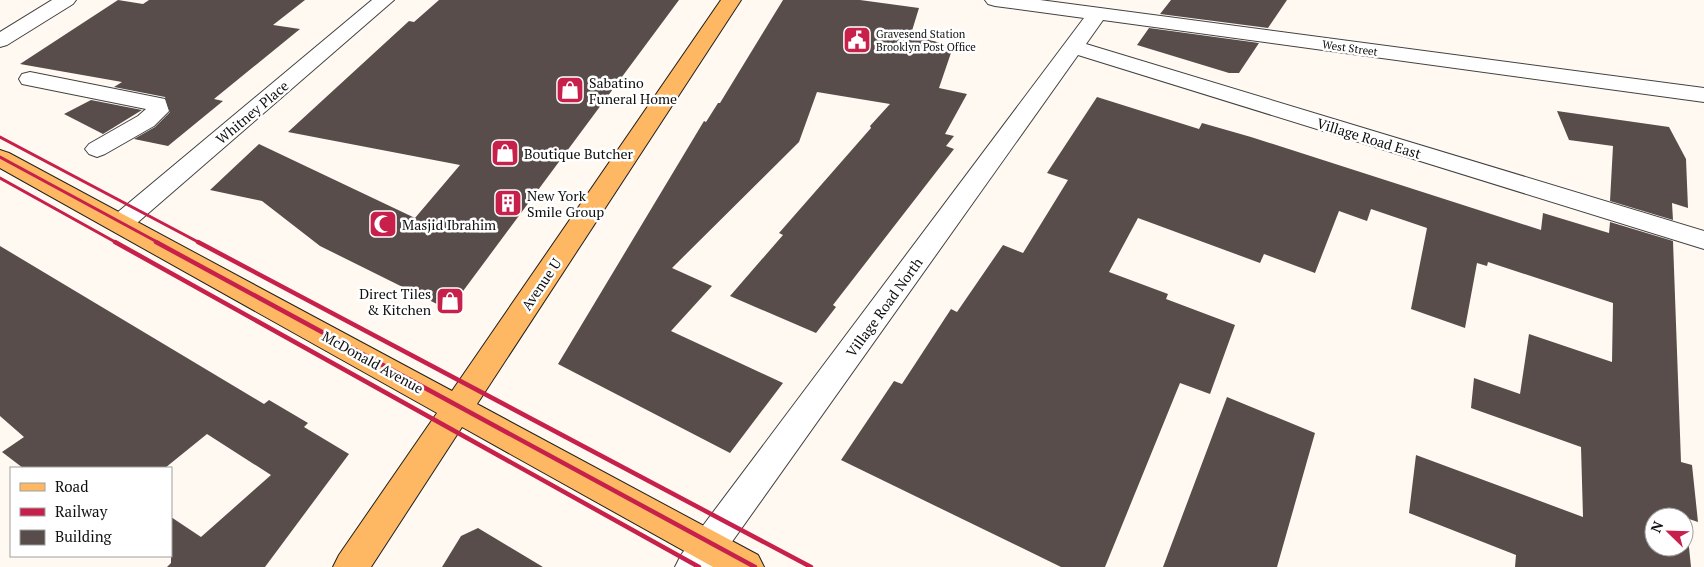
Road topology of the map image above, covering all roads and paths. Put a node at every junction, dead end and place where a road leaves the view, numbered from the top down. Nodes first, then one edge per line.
1 (66, 0) edge
2 (384, 0) edge
3 (731, 0) edge
4 (995, 0) edge
5 (1097, 14) junction
6 (0, 41) edge
7 (1074, 47) junction
8 (30, 79) dead end
9 (1704, 95) edge
10 (97, 149) dead end
11 (0, 158) edge
12 (121, 223) junction
13 (1704, 240) edge
14 (457, 408) junction
15 (701, 557) edge
16 (351, 567) edge
17 (746, 567) edge

1 - 6 street
2 - 12 street, Whitney Place
3 - 14 main road, Avenue U
4 - 5 street, West Street
5 - 7 street
5 - 9 street, West Street
7 - 13 street, Village Road East
7 - 15 street, Village Road North
8 - 10 street
11 - 12 main road, McDonald Avenue
12 - 14 main road, McDonald Avenue
14 - 15 main road, McDonald Avenue
14 - 16 main road, Avenue U
15 - 17 main road, McDonald Avenue

